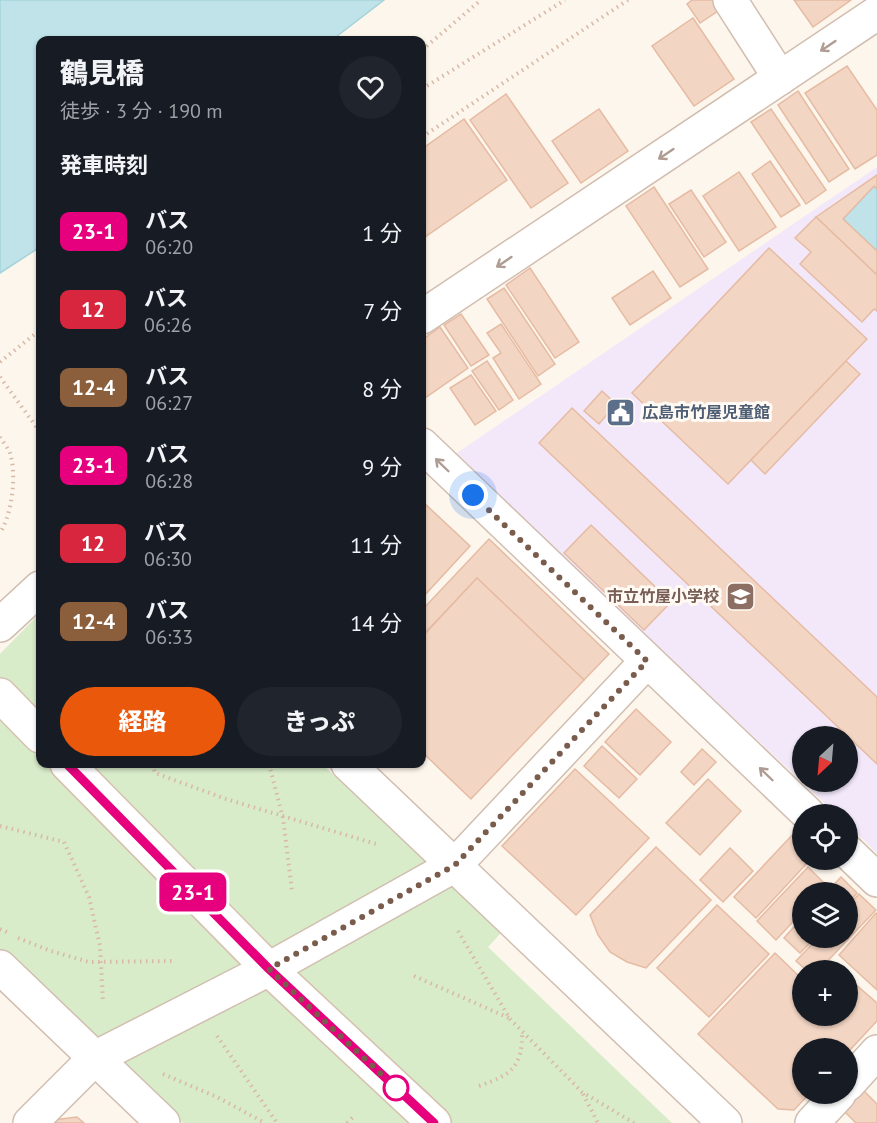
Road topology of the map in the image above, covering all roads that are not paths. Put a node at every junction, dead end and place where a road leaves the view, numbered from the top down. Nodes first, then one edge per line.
1 (730, 0) edge
2 (877, 13) edge
3 (780, 78) junction
4 (426, 314) edge
5 (426, 449) edge
6 (36, 592) edge
7 (0, 625) edge
8 (647, 661) junction
9 (0, 695) edge
10 (36, 732) edge
11 (71, 768) edge
12 (352, 768) edge
13 (797, 804) edge
14 (858, 862) edge
15 (455, 865) junction
16 (877, 880) edge
17 (0, 967) edge
18 (269, 969) junction
19 (877, 1052) edge
20 (95, 1058) junction
21 (858, 1073) edge
22 (830, 1104) edge
23 (30, 1123) edge
24 (163, 1123) edge
25 (434, 1123) edge
26 (725, 1123) edge
27 (812, 1123) edge

1 - 3 street
2 -> 3 street
3 -> 4 street
8 -> 5 street
6 - 7 street
13 -> 8 street
8 - 15 street
9 - 10 street
11 - 18 street
12 - 15 street
14 - 16 street
15 - 18 street
15 - 26 street
17 - 20 street
18 - 20 street
18 - 25 street
19 - 21 street
20 - 23 street
20 - 24 street
22 - 27 street

